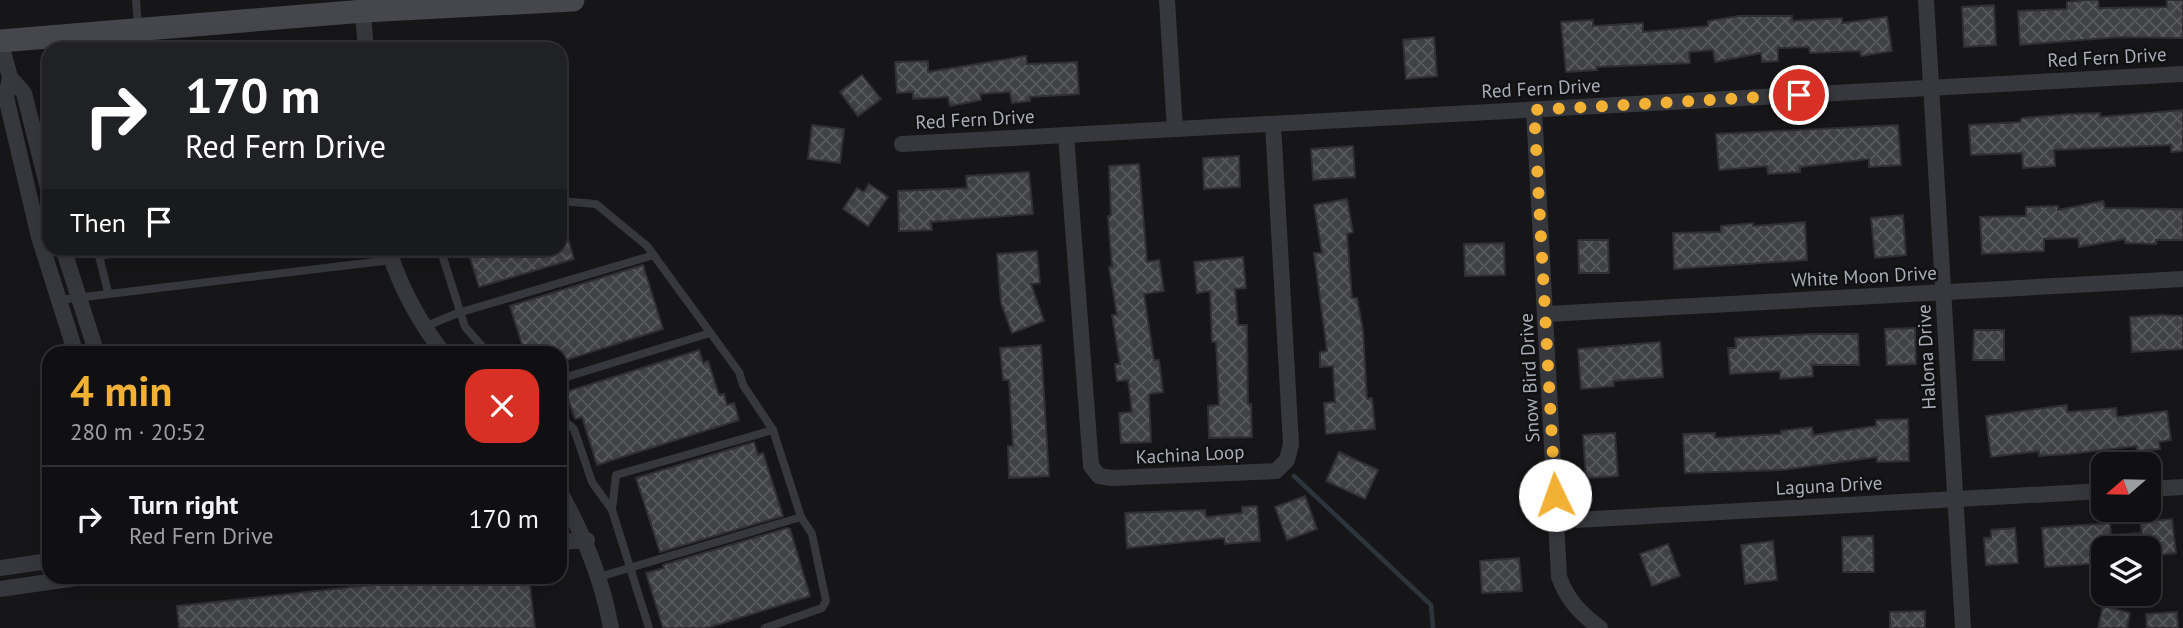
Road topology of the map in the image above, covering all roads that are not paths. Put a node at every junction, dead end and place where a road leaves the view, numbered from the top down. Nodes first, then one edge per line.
1 (136, 0) edge
2 (573, 0) edge
3 (1167, 0) edge
4 (1926, 0) edge
5 (364, 4) edge
6 (138, 29) junction
7 (0, 41) edge
8 (366, 42) edge
9 (2183, 74) edge
10 (10, 77) junction
11 (1932, 88) junction
12 (1534, 110) junction
13 (1273, 124) junction
14 (1175, 130) junction
15 (1066, 135) junction
16 (902, 145) dead end
17 (42, 164) edge
18 (567, 202) edge
19 (42, 246) edge
20 (654, 255) junction
21 (45, 256) edge
22 (66, 256) edge
23 (99, 256) edge
24 (375, 256) edge
25 (391, 256) edge
26 (442, 256) edge
27 (2183, 279) edge
28 (108, 292) junction
29 (1944, 293) junction
30 (79, 296) junction
31 (59, 300) junction
32 (458, 313) junction
33 (1547, 314) junction
34 (424, 327) junction
35 (710, 332) junction
36 (73, 346) edge
37 (95, 346) edge
38 (438, 346) edge
39 (482, 346) edge
40 (567, 377) edge
41 (567, 423) edge
42 (773, 430) junction
43 (2183, 487) edge
44 (2161, 488) edge
45 (2091, 492) edge
46 (1955, 499) junction
47 (612, 510) junction
48 (802, 517) junction
49 (1557, 521) junction
50 (568, 522) edge
51 (587, 540) junction
52 (567, 541) edge
53 (42, 562) edge
54 (0, 568) edge
55 (632, 568) junction
56 (599, 577) junction
57 (42, 583) edge
58 (0, 589) edge
59 (611, 628) edge
60 (649, 628) edge
61 (765, 628) edge
62 (1600, 628) edge
63 (1964, 628) edge

1 - 6 lane
2 - 5 main road
3 - 14 street
4 - 11 street, Halona Drive
5 - 6 main road
5 - 8 street
6 - 7 main road
7 - 10 street
9 - 11 street, Red Fern Drive
10 - 17 street
10 - 19 street
11 - 12 street, Red Fern Drive
11 - 29 street, Halona Drive
12 - 13 street, Red Fern Drive
12 - 33 street, Snow Bird Drive
13 - 14 street, Red Fern Drive
13 - 15 street, Kachina Loop
14 - 15 street, Red Fern Drive
15 - 16 street, Red Fern Drive
18 - 20 lane
20 - 32 lane
20 - 35 lane
21 - 31 street
22 - 30 street
23 - 28 lane
24 - 28 lane
25 - 34 street
26 - 32 lane
27 - 29 street, White Moon Drive
28 - 30 lane
29 - 33 street, White Moon Drive
29 - 46 street, Halona Drive
30 - 31 lane
30 - 37 street
31 - 36 street
32 - 34 lane
32 - 39 lane
33 - 49 street, Snow Bird Drive
34 - 38 street
35 - 40 lane
35 - 42 lane
41 - 47 lane
42 - 47 lane
42 - 48 lane
43 - 44 street
45 - 46 street, Laguna Drive
46 - 49 street, Laguna Drive
46 - 63 street, Halona Drive
47 - 55 lane
48 - 55 lane
48 - 61 lane
49 - 62 street, Snow Bird Drive
50 - 51 street
51 - 52 street
51 - 56 street
53 - 54 street
55 - 56 lane
55 - 60 lane
56 - 59 street
57 - 58 street

